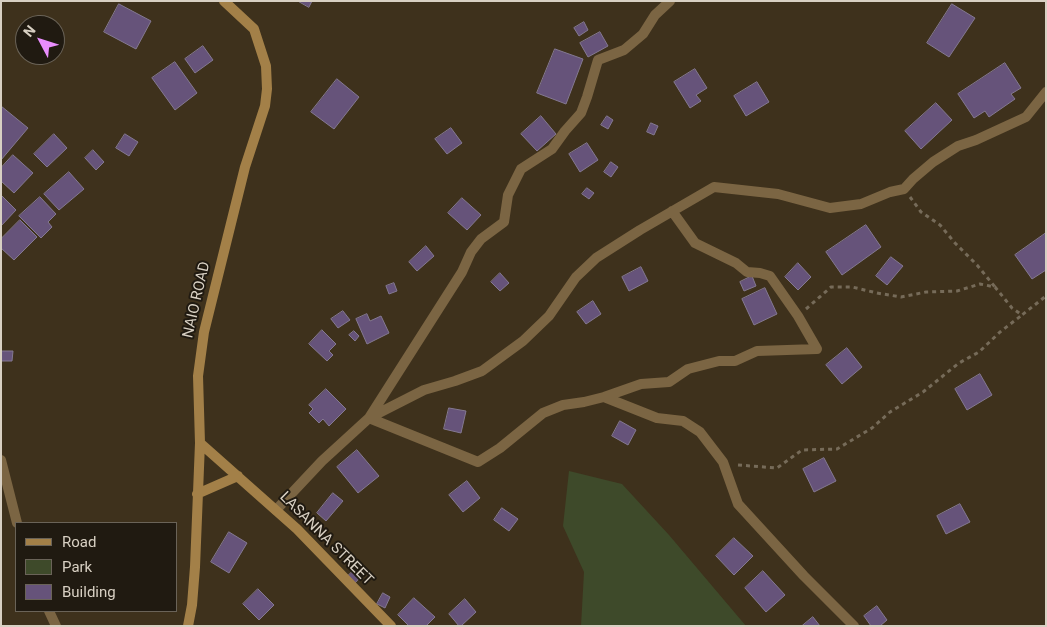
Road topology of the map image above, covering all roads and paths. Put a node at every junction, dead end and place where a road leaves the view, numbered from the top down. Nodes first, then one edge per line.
1 (224, 1) edge
2 (670, 1) edge
3 (1046, 92) edge
4 (904, 189) junction
5 (672, 211) junction
6 (995, 287) junction
7 (1046, 296) edge
8 (1022, 314) junction
9 (798, 316) junction
10 (604, 397) junction
11 (369, 418) junction
12 (200, 442) junction
13 (1, 460) edge
14 (723, 462) junction
15 (238, 476) junction
16 (197, 494) junction
17 (276, 510) junction
18 (17, 522) edge
19 (49, 612) edge
20 (56, 626) edge
21 (188, 626) edge
22 (391, 626) edge
23 (854, 626) edge

1 - 12 street, NAIO ROAD
2 - 11 street
3 - 4 street
4 - 5 street
4 - 6 path
5 - 9 street
5 - 11 street
6 - 8 path
6 - 9 path
7 - 8 path
8 - 14 path
9 - 10 street
10 - 11 street
10 - 14 street
11 - 17 street
12 - 15 street, LASANNA STREET
12 - 16 street, NAIO ROAD
13 - 18 street
14 - 23 street
15 - 16 street
15 - 17 street, LASANNA STREET
16 - 21 street, NAIO ROAD
17 - 22 street, LASANNA STREET
19 - 20 street

